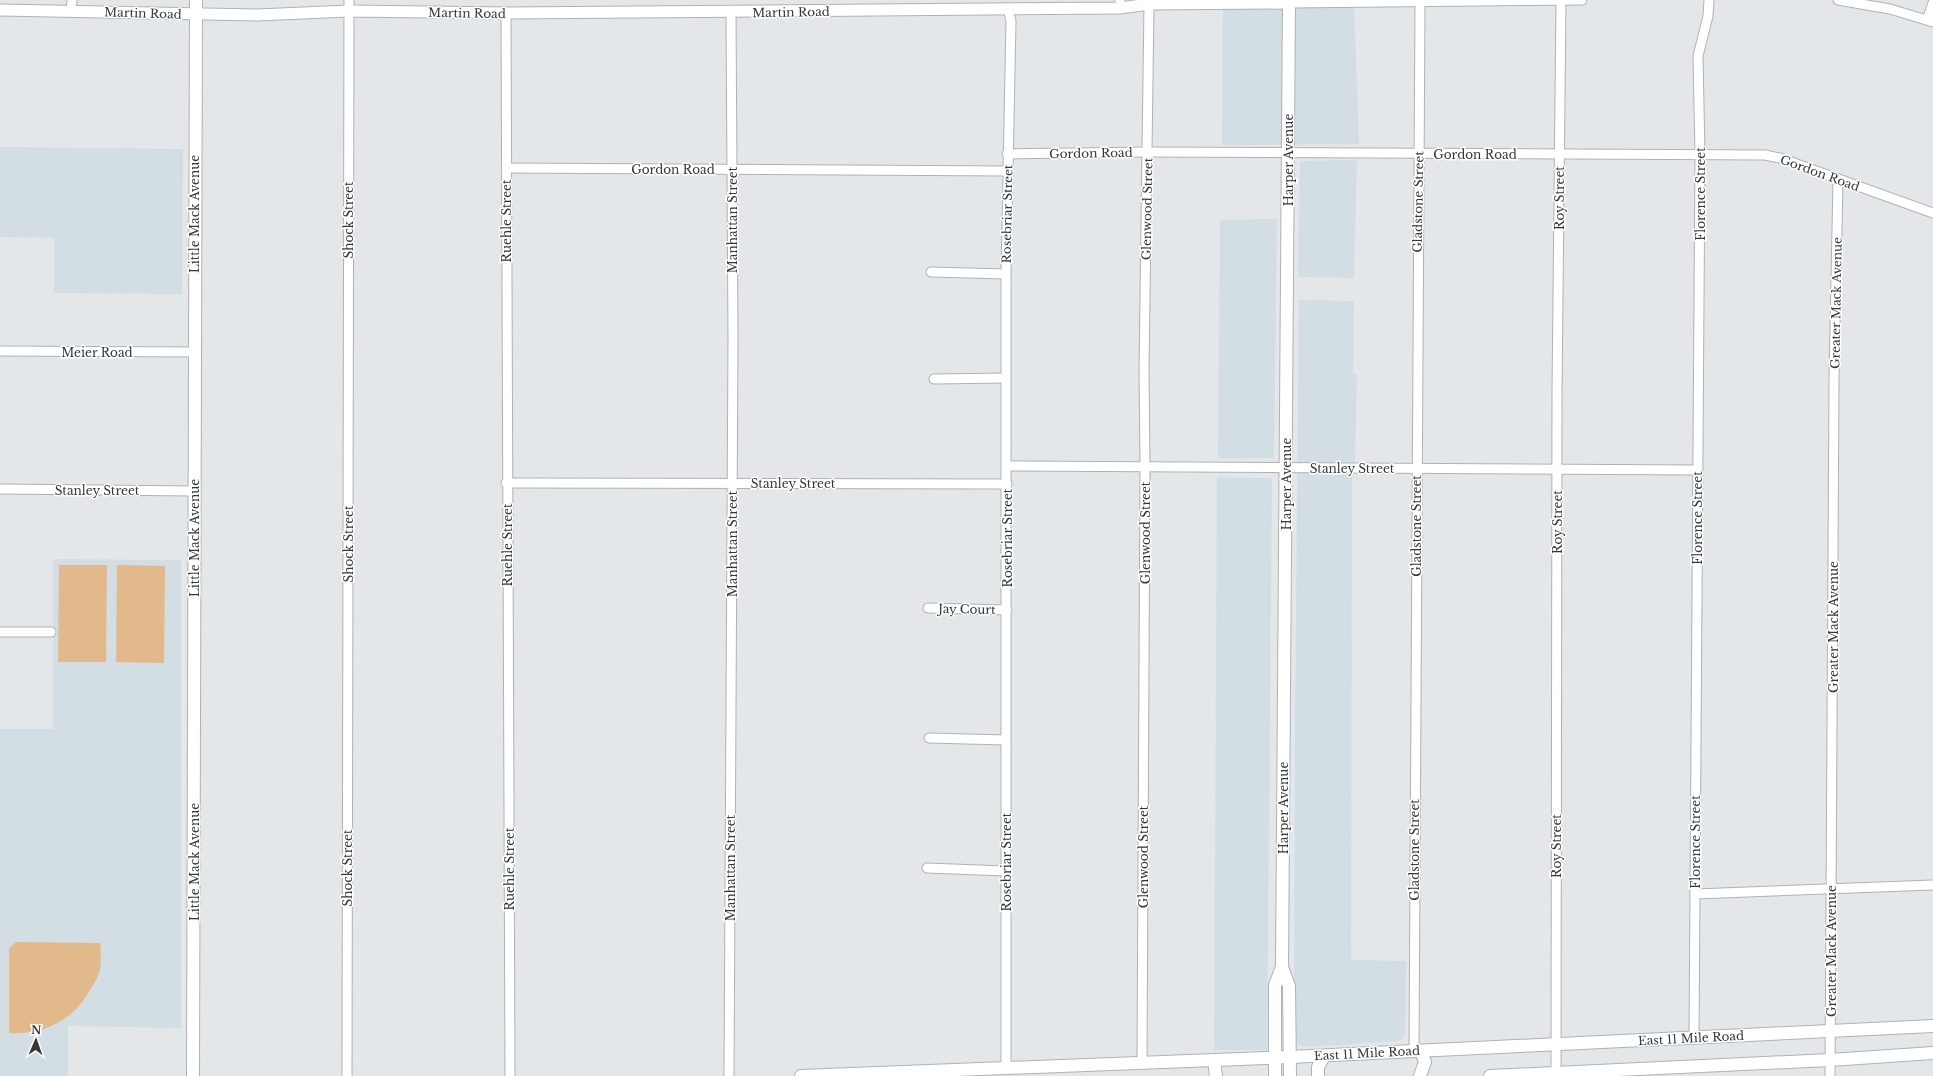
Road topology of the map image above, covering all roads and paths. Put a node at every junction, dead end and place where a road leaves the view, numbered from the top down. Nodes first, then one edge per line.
1 (196, 0) edge
2 (1561, 0) edge
3 (1582, 0) edge
4 (1709, 0) edge
5 (1843, 0) edge
6 (1289, 2) edge
7 (1420, 2) junction
8 (1933, 3) edge
9 (1120, 4) edge
10 (1149, 4) junction
11 (71, 5) edge
12 (349, 6) edge
13 (1008, 9) junction
14 (0, 10) edge
15 (731, 12) junction
16 (506, 13) junction
17 (196, 14) junction
18 (1930, 21) edge
19 (1148, 152) junction
20 (1288, 153) junction
21 (1007, 154) junction
22 (1419, 154) junction
23 (1559, 154) junction
24 (1700, 155) junction
25 (507, 168) junction
26 (732, 170) junction
27 (1007, 171) junction
28 (1838, 179) junction
29 (1933, 213) edge
30 (930, 272) dead end
31 (1006, 274) junction
32 (0, 351) edge
33 (195, 352) junction
34 (934, 378) dead end
35 (1006, 378) junction
36 (1007, 466) junction
37 (1146, 467) junction
38 (1286, 468) junction
39 (1416, 468) junction
40 (1558, 470) junction
41 (1697, 470) junction
42 (506, 483) junction
43 (732, 483) junction
44 (1007, 484) junction
45 (0, 489) edge
46 (194, 491) junction
47 (928, 608) dead end
48 (1007, 610) junction
49 (0, 632) edge
50 (51, 632) dead end
51 (929, 738) dead end
52 (1006, 740) junction
53 (927, 868) dead end
54 (1005, 871) junction
55 (1933, 885) edge
56 (1831, 889) junction
57 (1695, 894) junction
58 (1282, 967) junction
59 (1933, 1026) edge
60 (1831, 1031) junction
61 (1694, 1038) junction
62 (1555, 1044) junction
63 (1418, 1051) junction
64 (1933, 1053) edge
65 (1324, 1056) junction
66 (1290, 1057) junction
67 (1275, 1058) junction
68 (1214, 1060) junction
69 (1830, 1060) junction
70 (1142, 1063) junction
71 (1004, 1072) edge
72 (1556, 1072) junction
73 (193, 1076) edge
74 (347, 1076) edge
75 (510, 1076) edge
76 (729, 1076) edge
77 (801, 1076) edge
78 (1216, 1076) edge
79 (1275, 1076) edge
80 (1290, 1076) edge
81 (1318, 1076) edge
82 (1420, 1076) edge
83 (1490, 1076) edge
84 (1830, 1076) edge

1 - 17 main road, Little Mack Avenue
2 - 3 street, Martin Road
2 - 7 street, Martin Road
2 - 23 street, Roy Street
4 - 24 street, Florence Street
5 - 18 street
6 - 7 street, Martin Road
6 - 10 street, Martin Road
6 - 20 main road, Harper Avenue
7 - 22 street, Gladstone Street
8 - 18 street
9 - 10 street, Martin Road
9 - 13 street, Martin Road
10 - 19 street, Glenwood Street
11 - 14 street, Martin Road
11 - 17 street, Martin Road
12 - 16 street, Martin Road
12 - 17 street, Martin Road
12 - 74 street, Shock Street
13 - 15 street, Martin Road
13 - 21 street, Rosebriar Street
15 - 16 street, Martin Road
15 - 26 street, Manhattan Street
16 - 25 street, Ruehle Street
17 - 33 main road, Little Mack Avenue
19 - 20 street, Gordon Road
19 - 21 street, Gordon Road
19 - 37 street, Glenwood Street
20 - 22 street, Gordon Road
20 - 38 main road, Harper Avenue
21 - 27 street, Rosebriar Street
22 - 23 street, Gordon Road
22 - 39 street, Gladstone Street
23 - 24 street, Gordon Road
23 - 40 street, Roy Street
24 - 28 street, Gordon Road
24 - 41 street, Florence Street
25 - 26 street, Gordon Road
25 - 42 street, Ruehle Street
26 - 27 street, Gordon Road
26 - 43 street, Manhattan Street
27 - 31 street, Rosebriar Street
28 - 29 street, Gordon Road
28 - 56 street, Greater Mack Avenue
30 - 31 street
31 - 35 street, Rosebriar Street
32 - 33 street, Meier Road
33 - 46 main road, Little Mack Avenue
34 - 35 street
35 - 36 street, Rosebriar Street
36 - 37 street, Stanley Street
36 - 44 street, Rosebriar Street
37 - 38 street, Stanley Street
37 - 70 street, Glenwood Street
38 - 39 street, Stanley Street
38 - 58 main road, Harper Avenue
39 - 40 street, Stanley Street
39 - 63 street, Gladstone Street
40 - 41 street, Stanley Street
40 - 62 street, Roy Street
41 - 57 street, Florence Street
42 - 43 street, Stanley Street
42 - 75 street, Ruehle Street
43 - 44 street, Stanley Street
43 - 76 street, Manhattan Street
44 - 48 street, Rosebriar Street
45 - 46 street, Stanley Street
46 - 73 main road, Little Mack Avenue
47 - 48 street, Jay Court
48 - 52 street, Rosebriar Street
49 - 50 street
51 - 52 street
52 - 54 street, Rosebriar Street
53 - 54 street
54 - 71 street, Rosebriar Street
55 - 56 street
56 - 57 street
56 - 60 street, Greater Mack Avenue
57 - 61 street, Florence Street
58 - 66 main road, Harper Avenue
58 - 67 main road, Harper Avenue
59 - 60 main road, East 11 Mile Road
60 - 61 main road, East 11 Mile Road
60 - 69 street, Greater Mack Avenue
61 - 62 main road, East 11 Mile Road
62 - 63 main road, East 11 Mile Road
62 - 72 street
63 - 65 main road, East 11 Mile Road
63 - 82 main road
64 - 69 main road
65 - 66 main road, East 11 Mile Road
65 - 81 main road
66 - 67 main road, East 11 Mile Road
66 - 80 main road, Harper Avenue
67 - 68 main road, East 11 Mile Road
67 - 79 main road, Harper Avenue
68 - 70 main road, East 11 Mile Road
68 - 78 main road
69 - 72 main road
69 - 84 street, Greater Mack Avenue
70 - 71 main road, East 11 Mile Road
71 - 77 main road, East 11 Mile Road
72 - 83 main road

